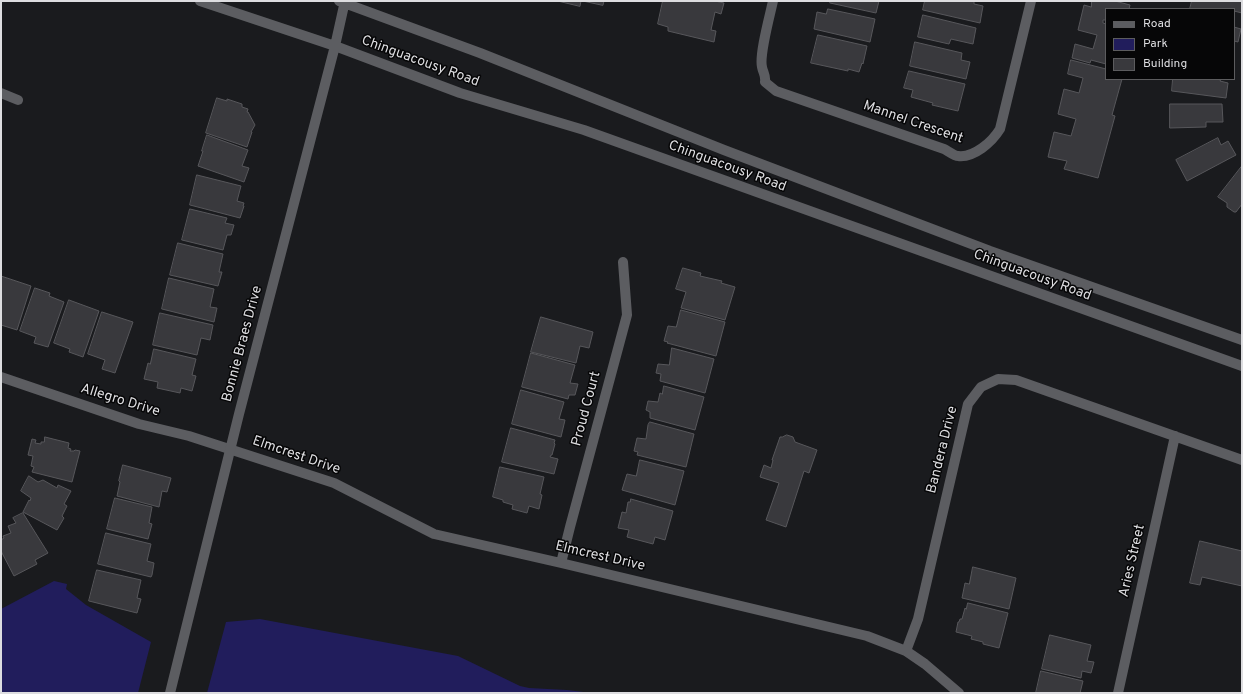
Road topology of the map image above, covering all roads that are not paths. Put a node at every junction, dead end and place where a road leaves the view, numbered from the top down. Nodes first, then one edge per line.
1 (200, 1) edge
2 (773, 1) edge
3 (1030, 1) edge
4 (343, 2) edge
5 (335, 46) junction
6 (1, 94) edge
7 (18, 100) dead end
8 (623, 262) dead end
9 (1242, 340) edge
10 (1242, 366) edge
11 (1, 378) edge
12 (1176, 436) junction
13 (231, 449) junction
14 (1242, 460) edge
15 (562, 562) junction
16 (906, 651) junction
17 (170, 693) edge
18 (959, 693) edge
19 (1118, 693) edge

1 - 5 street, Chinguacousy Road
2 - 3 street, Mannel Crescent
4 - 5 street, Bonnie Braes Drive
4 - 9 street, Chinguacousy Road
5 - 10 street, Chinguacousy Road
5 - 13 street, Bonnie Braes Drive
6 - 7 street
8 - 15 street, Proud Court
11 - 13 street, Allegro Drive
12 - 14 street, Bandera Drive
12 - 16 street, Bandera Drive
12 - 19 street, Aries Street
13 - 15 street, Elmcrest Drive
13 - 17 street, Bonnie Braes Drive
15 - 16 street, Elmcrest Drive
16 - 18 street, Elmcrest Drive

